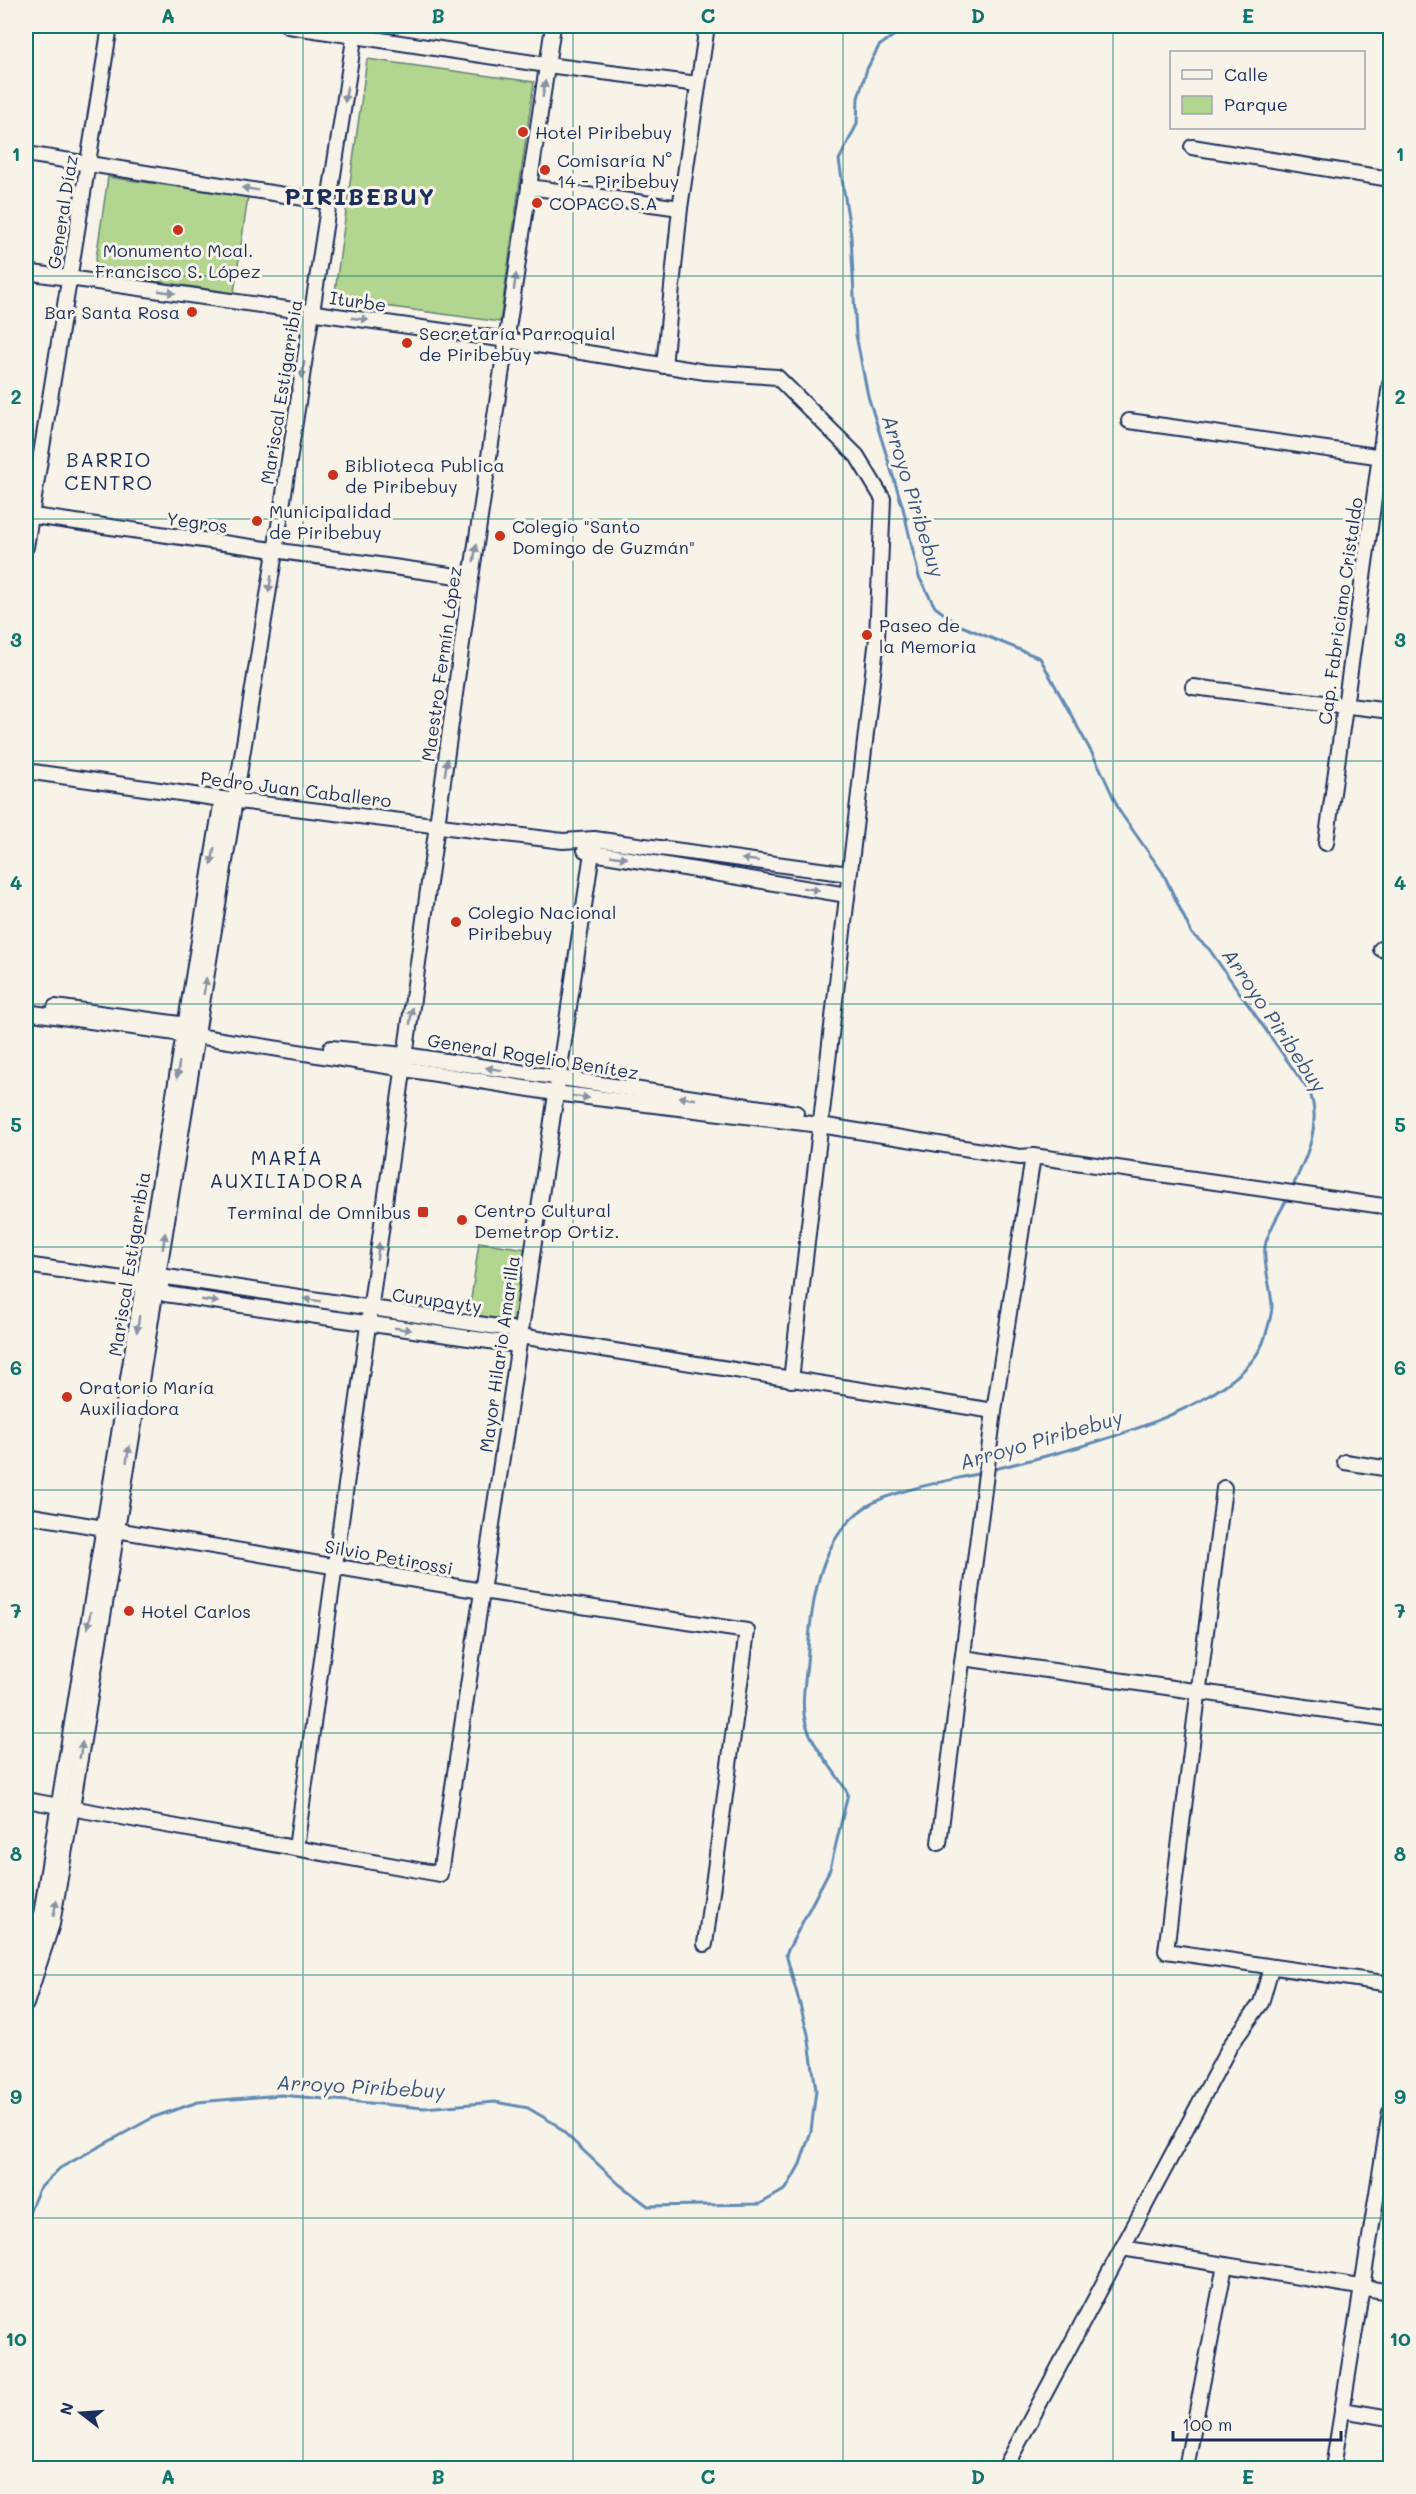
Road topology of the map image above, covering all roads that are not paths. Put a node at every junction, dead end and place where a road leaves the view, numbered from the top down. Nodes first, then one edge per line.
1 (110, 26) edge
2 (288, 26) edge
3 (553, 26) edge
4 (707, 26) edge
5 (355, 31) edge
6 (547, 65) junction
7 (698, 84) junction
8 (1192, 147) dead end
9 (26, 154) edge
10 (87, 164) junction
11 (1390, 178) edge
12 (529, 187) junction
13 (329, 202) junction
14 (680, 208) junction
15 (26, 272) edge
16 (69, 278) junction
17 (312, 312) junction
18 (507, 340) junction
19 (664, 366) junction
20 (1390, 384) edge
21 (1129, 421) dead end
22 (1385, 457) edge
23 (28, 515) edge
24 (26, 547) edge
25 (275, 552) junction
26 (471, 578) junction
27 (1193, 687) dead end
28 (1345, 705) junction
29 (1390, 711) edge
30 (26, 771) edge
31 (228, 799) junction
32 (438, 825) junction
33 (594, 839) junction
34 (563, 841) junction
35 (1326, 843) dead end
36 (593, 853) junction
37 (849, 874) junction
38 (847, 895) junction
39 (26, 1003) edge
40 (26, 1012) edge
41 (191, 1030) junction
42 (404, 1061) junction
43 (557, 1079) junction
44 (555, 1094) junction
45 (821, 1121) junction
46 (1033, 1156) junction
47 (1390, 1207) edge
48 (26, 1265) edge
49 (151, 1283) junction
50 (370, 1309) junction
51 (368, 1324) junction
52 (520, 1336) junction
53 (791, 1380) junction
54 (994, 1411) junction
55 (1345, 1462) dead end
56 (1390, 1469) edge
57 (1224, 1488) dead end
58 (26, 1515) edge
59 (110, 1528) junction
60 (334, 1566) junction
61 (482, 1591) junction
62 (963, 1658) junction
63 (1200, 1693) junction
64 (1390, 1719) edge
65 (26, 1800) edge
66 (65, 1807) junction
67 (939, 1843) dead end
68 (296, 1848) junction
69 (705, 1944) dead end
70 (1271, 1968) junction
71 (26, 1982) edge
72 (1390, 1984) edge
73 (26, 2004) edge
74 (1390, 2112) edge
75 (1387, 2158) edge
76 (1122, 2248) junction
77 (1225, 2265) junction
78 (1362, 2288) junction
79 (1390, 2292) edge
80 (1342, 2410) junction
81 (1390, 2418) edge
82 (1005, 2469) edge
83 (1186, 2469) edge
84 (1333, 2469) edge

1 - 10 street, General Díaz
2 - 5 street
3 - 6 street, Maestro Fermín López
4 - 7 street
5 - 6 street
5 -> 13 street, Mariscal Estigarribia
6 - 7 street
12 -> 6 street, Maestro Fermín López
7 - 14 street
8 - 11 street
9 - 10 street
13 -> 10 street
10 - 16 street, General Díaz
12 - 14 street
18 -> 12 street, Maestro Fermín López
13 - 17 street, Mariscal Estigarribia
14 - 19 street
15 - 16 street, Iturbe
16 -> 17 street, Iturbe
16 - 23 street, General Díaz
17 -> 18 street, Iturbe
17 -> 25 street, Mariscal Estigarribia
18 - 19 street, Iturbe
26 -> 18 street, Maestro Fermín López
19 - 37 street, Iturbe
20 - 22 street, Cap. Fabriciano Cristaldo
21 - 22 street
22 - 28 street, Cap. Fabriciano Cristaldo
23 - 24 street, General Díaz
23 - 25 street, Yegros
25 - 26 street, Yegros
25 -> 31 street, Mariscal Estigarribia
32 -> 26 street, Maestro Fermín López
27 - 28 street
28 - 29 street
28 - 35 street, Cap. Fabriciano Cristaldo
30 - 31 street, Pedro Juan Caballero
31 - 32 street, Pedro Juan Caballero
31 - 41 street, Mariscal Estigarribia
32 - 34 street, Pedro Juan Caballero
42 -> 32 street, Maestro Fermín López
33 - 34 street
33 - 36 street, Mayor Hilario Amarilla
37 -> 33 street
34 - 36 street
36 -> 38 street
36 - 43 street, Mayor Hilario Amarilla
37 - 38 street, Iturbe
38 - 45 street, Iturbe
39 - 41 street, General Rogelio Benítez
40 - 41 street, General Rogelio Benítez
41 - 42 street, General Rogelio Benítez
41 - 49 street, Mariscal Estigarribia
43 -> 42 street, General Rogelio Benítez
42 - 44 street, General Rogelio Benítez
50 -> 42 street, Maestro Fermín López
43 - 44 street, Mayor Hilario Amarilla
45 -> 43 street, General Rogelio Benítez
44 -> 45 street, General Rogelio Benítez
44 - 52 street, Mayor Hilario Amarilla
45 - 46 street, General Rogelio Benítez
45 - 53 street, Iturbe
46 - 47 street, General Rogelio Benítez
46 - 54 street
48 - 49 street, Curupayty
50 -> 49 street, Curupayty
49 -> 51 street, Curupayty
49 - 59 street, Mariscal Estigarribia
50 - 51 street, Maestro Fermín López
50 - 52 street, Curupayty
51 -> 52 street, Curupayty
51 - 60 street, Maestro Fermín López
52 - 53 street
52 - 61 street, Mayor Hilario Amarilla
53 - 54 street
54 - 62 street
55 - 56 street
57 - 63 street
58 - 59 street, Silvio Petirossi
59 - 60 street, Silvio Petirossi
59 - 66 street, Mariscal Estigarribia
60 - 61 street, Silvio Petirossi
60 - 68 street, Maestro Fermín López
61 - 68 street, Mayor Hilario Amarilla
61 - 69 street, Silvio Petirossi
62 - 63 street
62 - 67 street
63 - 64 street
63 - 70 street
65 - 66 street
66 - 68 street
66 - 71 street
73 -> 66 street
70 - 72 street
70 - 76 street
74 - 75 street
75 - 78 street
76 - 77 street
76 - 82 street
77 - 78 street
77 - 83 street
78 - 79 street
78 - 80 street
80 - 81 street
80 - 84 street

